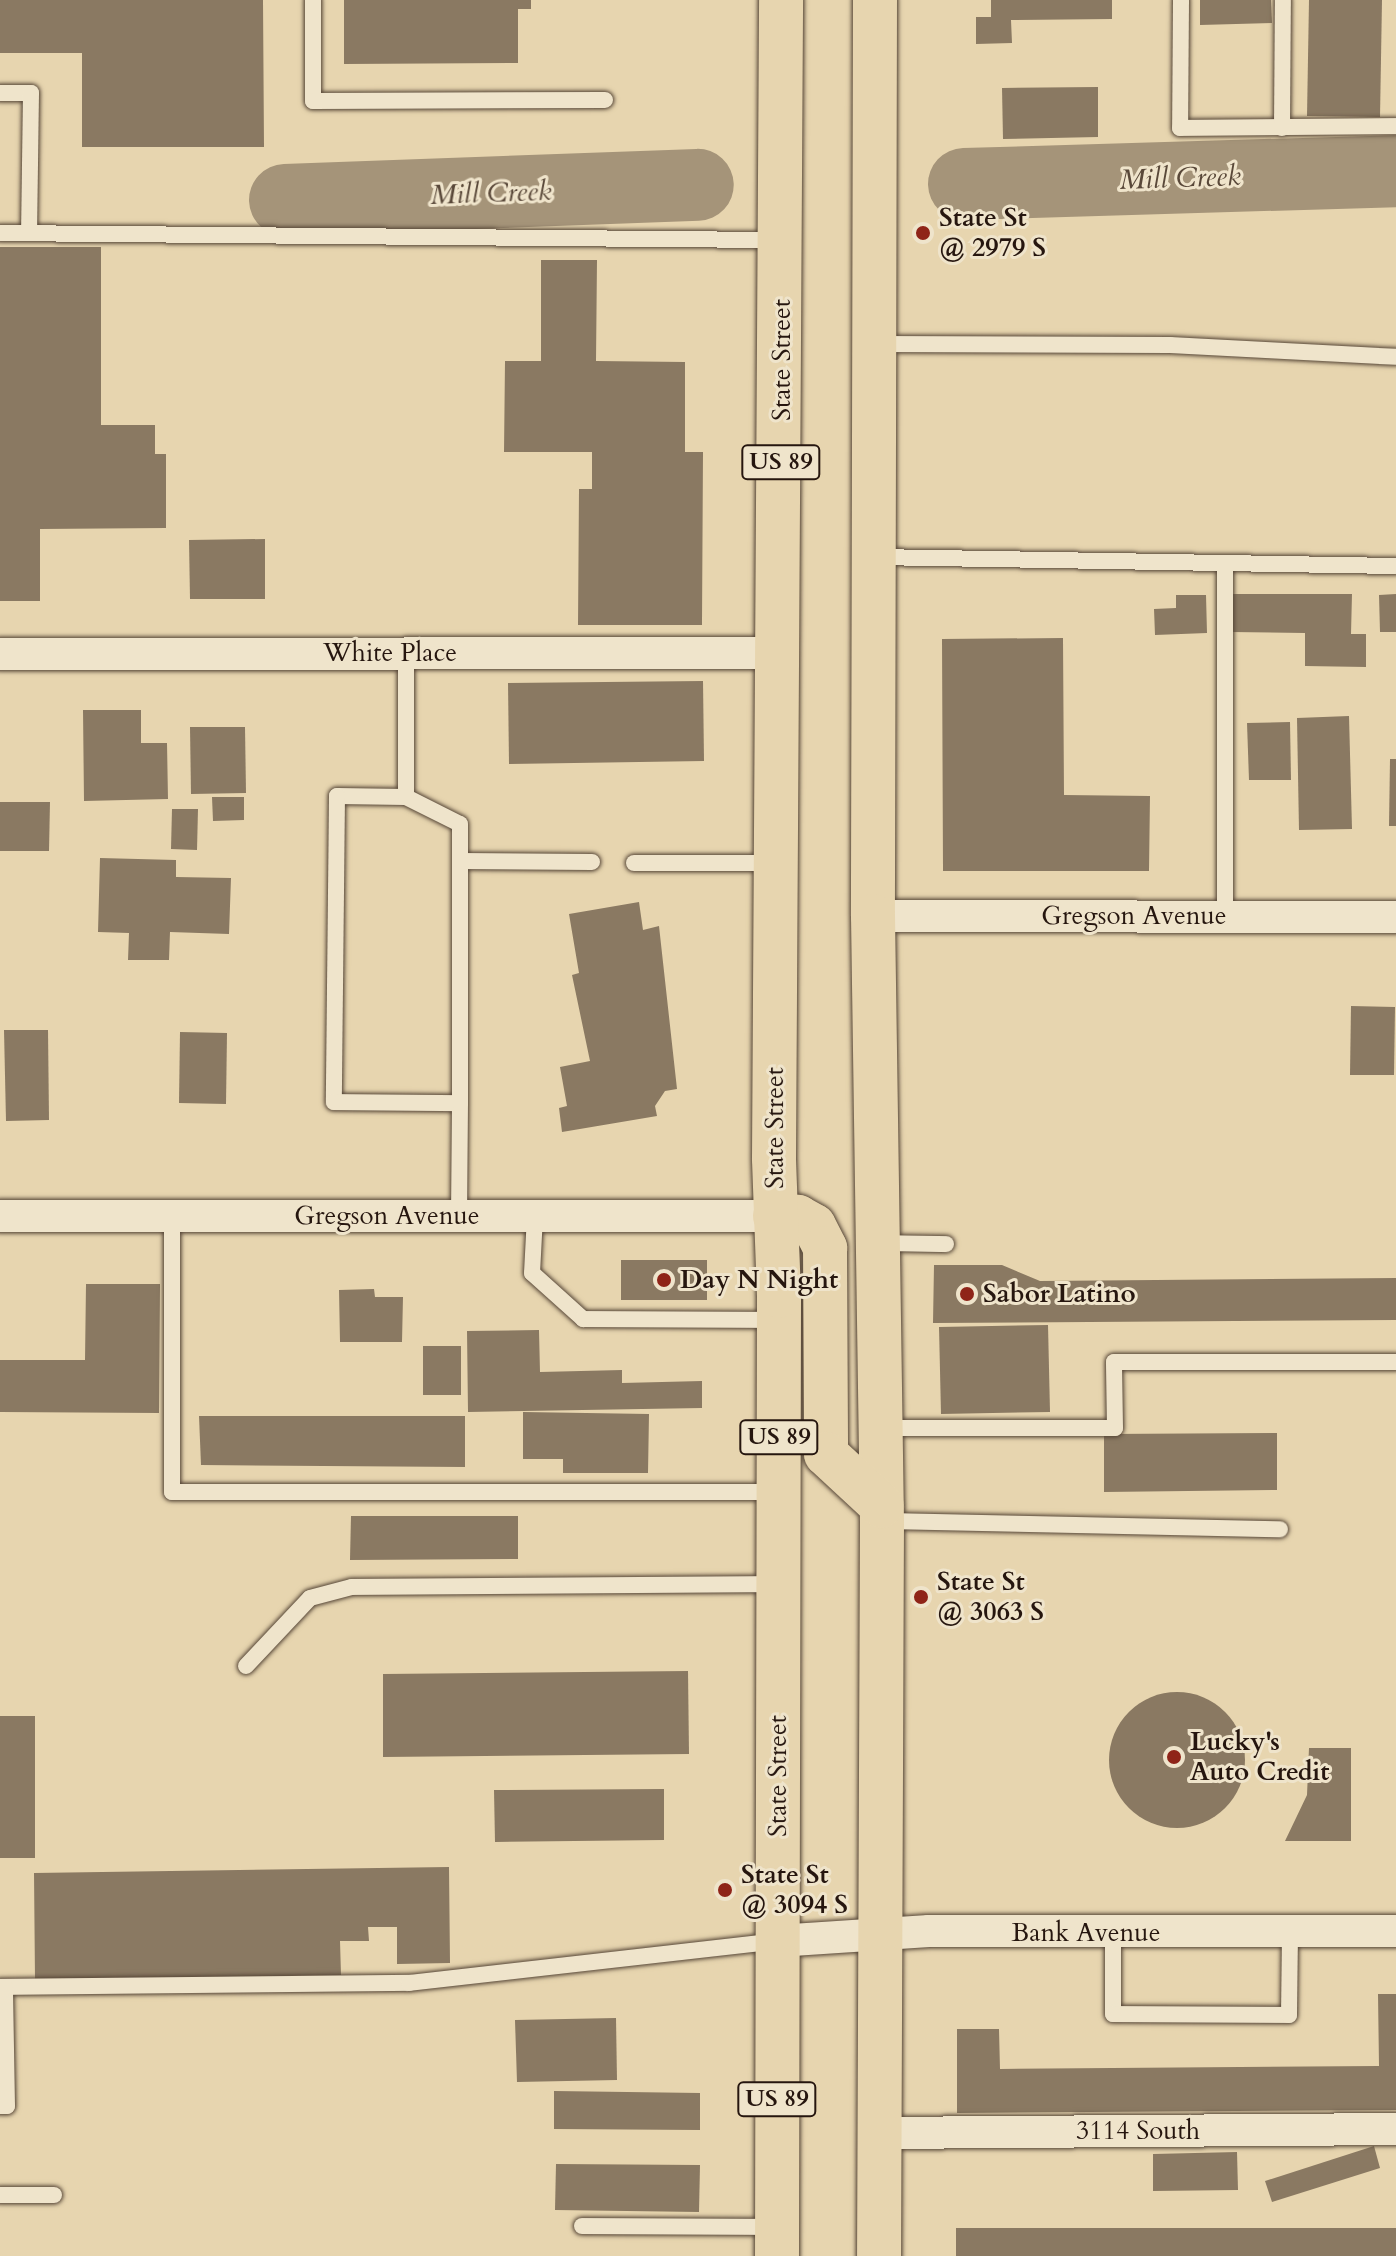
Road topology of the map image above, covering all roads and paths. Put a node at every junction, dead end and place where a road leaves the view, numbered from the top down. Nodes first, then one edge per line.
1 (313, 0) edge
2 (781, 0) edge
3 (875, 0) edge
4 (1181, 0) edge
5 (1283, 0) edge
6 (0, 93) edge
7 (605, 100) dead end
8 (1396, 126) edge
9 (1282, 128) junction
10 (0, 233) edge
11 (29, 233) junction
12 (782, 240) junction
13 (875, 344) junction
14 (1396, 357) edge
15 (875, 557) junction
16 (1225, 566) junction
17 (1396, 566) edge
18 (406, 653) junction
19 (780, 653) junction
20 (0, 654) edge
21 (406, 797) junction
22 (460, 861) junction
23 (592, 862) dead end
24 (634, 863) dead end
25 (777, 863) junction
26 (873, 916) junction
27 (1225, 916) junction
28 (1396, 917) edge
29 (460, 1103) junction
30 (0, 1216) edge
31 (172, 1216) junction
32 (459, 1216) junction
33 (535, 1216) junction
34 (775, 1216) junction
35 (877, 1243) junction
36 (946, 1244) dead end
37 (779, 1320) junction
38 (1396, 1362) edge
39 (880, 1428) junction
40 (779, 1492) junction
41 (882, 1513) junction
42 (1280, 1529) dead end
43 (779, 1584) junction
44 (246, 1666) dead end
45 (1290, 1931) junction
46 (1396, 1931) edge
47 (1113, 1933) junction
48 (880, 1935) junction
49 (777, 1941) junction
50 (2, 1987) edge
51 (0, 2106) edge
52 (1396, 2129) edge
53 (880, 2133) junction
54 (0, 2195) edge
55 (54, 2195) dead end
56 (582, 2226) dead end
57 (777, 2241) edge
58 (879, 2256) edge

1 - 7 lane
2 - 12 main road, State Street / US 89
3 - 13 main road
4 - 9 lane
5 - 9 lane
6 - 11 lane
8 - 9 lane
10 - 11 lane
11 - 12 lane
12 - 19 main road, State Street / US 89
13 - 14 lane
13 - 15 main road
15 - 16 lane
15 - 26 main road
16 - 17 lane
16 - 27 lane
18 - 19 street, White Place
18 - 20 street, White Place
18 - 21 lane
19 - 25 main road, State Street / US 89
21 - 22 lane
21 - 29 lane
22 - 23 lane
22 - 29 lane
24 - 25 lane
25 - 34 main road, State Street / US 89
26 - 27 street, Gregson Avenue
26 - 35 main road
27 - 28 street, Gregson Avenue
29 - 32 lane
30 - 31 street, Gregson Avenue
31 - 32 street, Gregson Avenue
31 - 40 lane
32 - 33 street, Gregson Avenue
33 - 34 street, Gregson Avenue
33 - 37 lane
34 - 37 main road, State Street / US 89
34 - 41 main road
35 - 36 lane
35 - 39 main road
37 - 40 main road, State Street / US 89
38 - 39 lane
39 - 41 main road
40 - 43 main road, State Street / US 89
41 - 42 lane
41 - 48 main road
43 - 44 lane
43 - 49 main road, State Street / US 89
45 - 46 street, Bank Avenue
45 - 47 street, Bank Avenue
45 - 47 lane
47 - 48 street, Bank Avenue
48 - 49 street, Bank Avenue
48 - 53 main road
49 - 50 lane
49 - 57 main road, State Street / US 89
50 - 51 lane
52 - 53 street, 3114 South
53 - 58 main road
54 - 55 lane
56 - 57 lane

